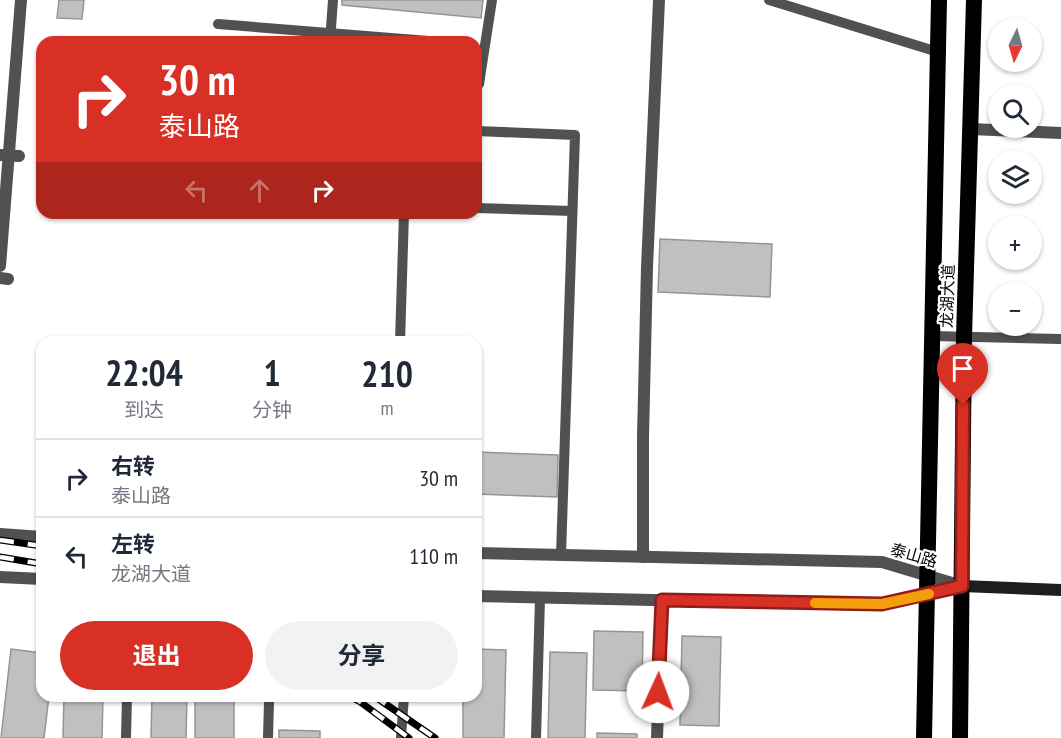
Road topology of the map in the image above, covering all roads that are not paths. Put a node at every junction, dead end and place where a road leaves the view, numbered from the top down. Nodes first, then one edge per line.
1 (21, 0) edge
2 (333, 0) edge
3 (492, 0) edge
4 (658, 0) edge
5 (769, 0) edge
6 (939, 0) edge
7 (974, 0) edge
8 (218, 24) dead end
9 (321, 36) edge
10 (330, 36) edge
11 (482, 38) edge
12 (938, 52) junction
13 (970, 129) junction
14 (482, 131) edge
15 (1061, 133) edge
16 (9, 155) edge
17 (482, 208) edge
18 (572, 211) junction
19 (404, 219) edge
20 (0, 266) edge
21 (400, 336) edge
22 (932, 336) junction
23 (964, 336) junction
24 (1061, 339) edge
25 (0, 534) edge
26 (36, 537) edge
27 (482, 553) edge
28 (561, 555) junction
29 (643, 557) junction
30 (927, 576) junction
31 (0, 577) edge
32 (36, 579) edge
33 (962, 586) junction
34 (1061, 590) edge
35 (927, 594) junction
36 (482, 596) edge
37 (540, 598) junction
38 (662, 600) junction
39 (127, 702) edge
40 (269, 702) dead end
41 (404, 702) edge
42 (126, 738) edge
43 (268, 738) edge
44 (401, 738) edge
45 (536, 738) edge
46 (657, 738) edge
47 (924, 738) edge
48 (960, 738) edge

1 - 16 street
2 - 10 lane
3 - 11 lane
4 - 29 street
5 - 12 lane
6 - 12 highway, 龙湖大道
7 - 13 highway, 龙湖大道
8 - 9 lane
12 - 22 highway, 龙湖大道
13 - 15 street
13 - 23 highway, 龙湖大道
14 - 18 lane
16 - 20 street
17 - 18 lane
18 - 28 lane
19 - 21 lane
22 - 23 lane
22 - 30 highway, 龙湖大道
23 - 24 lane
23 - 33 highway, 龙湖大道
25 - 26 street
27 - 28 street, 泰山路
28 - 29 street, 泰山路
29 - 30 street, 泰山路
30 - 33 street, 泰山路
30 - 35 highway, 龙湖大道
31 - 32 street
33 - 34 main road
33 - 35 street, 泰山路
33 - 48 highway, 龙湖大道
35 - 38 street, 泰山路
35 - 47 highway, 龙湖大道
36 - 37 street, 泰山路
37 - 38 street, 泰山路
37 - 45 lane
38 - 46 street
39 - 42 lane
40 - 43 lane
41 - 44 lane

